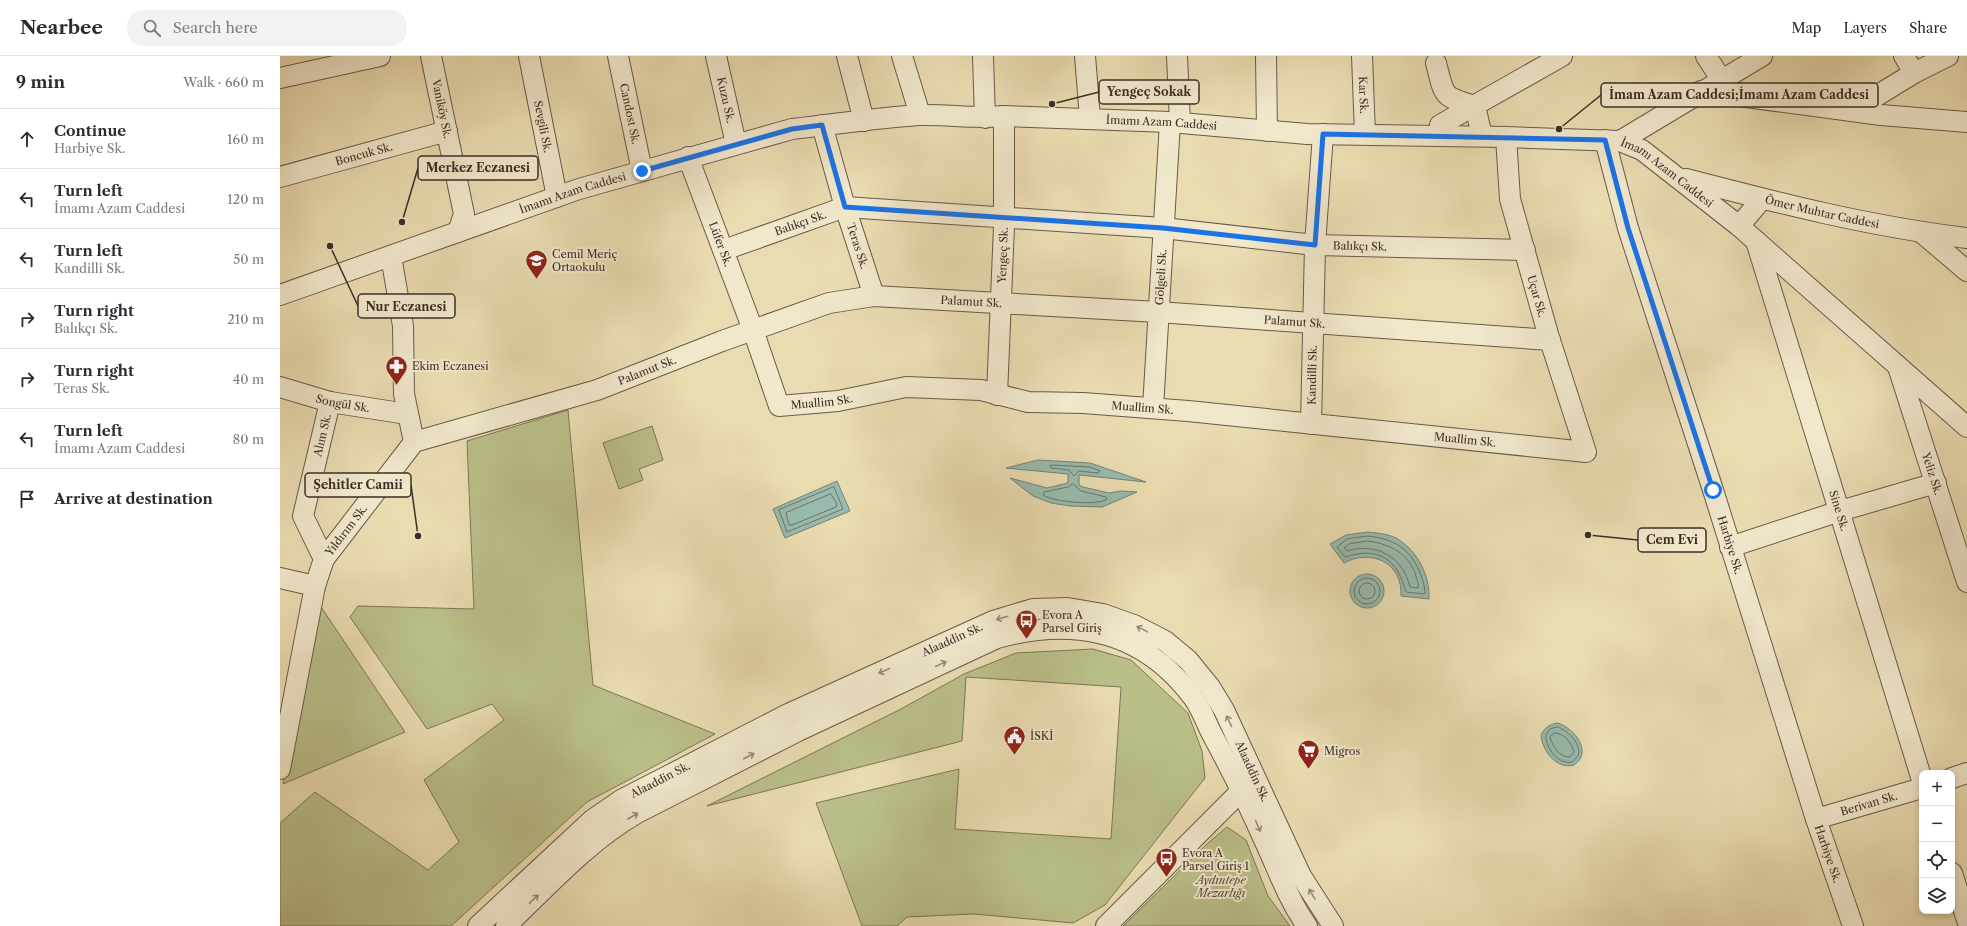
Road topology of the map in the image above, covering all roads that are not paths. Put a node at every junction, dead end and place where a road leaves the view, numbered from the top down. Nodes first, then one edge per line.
1 (380, 56) edge
2 (431, 56) edge
3 (529, 56) edge
4 (618, 56) edge
5 (716, 56) edge
6 (847, 56) edge
7 (902, 56) edge
8 (983, 56) edge
9 (1085, 56) edge
10 (1177, 56) edge
11 (1266, 56) edge
12 (1362, 56) edge
13 (1562, 56) edge
14 (1706, 56) edge
15 (1762, 56) edge
16 (1904, 56) edge
17 (1948, 56) edge
18 (1436, 60) edge
19 (1914, 73) junction
20 (280, 78) edge
21 (1721, 79) junction
22 (1701, 91) junction
23 (1475, 106) junction
24 (1852, 111) junction
25 (920, 115) junction
26 (995, 117) junction
27 (1090, 118) junction
28 (864, 120) junction
29 (1967, 122) edge
30 (1175, 123) junction
31 (822, 125) junction
32 (447, 131) junction
33 (1267, 131) junction
34 (1440, 131) junction
35 (1323, 134) junction
36 (1365, 134) junction
37 (1482, 136) junction
38 (1506, 137) junction
39 (1613, 140) junction
40 (736, 144) junction
41 (688, 158) junction
42 (642, 171) junction
43 (280, 177) edge
44 (1678, 177) junction
45 (557, 197) junction
46 (1762, 199) junction
47 (845, 207) junction
48 (1004, 218) junction
49 (1739, 226) junction
50 (1163, 228) junction
51 (458, 232) junction
52 (1921, 232) junction
53 (1967, 238) edge
54 (1756, 241) junction
55 (1315, 245) junction
56 (724, 250) junction
57 (1525, 250) junction
58 (391, 256) junction
59 (1967, 271) edge
60 (280, 295) edge
61 (874, 296) junction
62 (1001, 302) junction
63 (1158, 312) junction
64 (1314, 322) junction
65 (753, 330) junction
66 (1550, 340) junction
67 (1898, 365) junction
68 (280, 387) edge
69 (997, 395) junction
70 (330, 402) junction
71 (1153, 408) junction
72 (407, 414) junction
73 (1311, 424) junction
74 (1967, 427) edge
75 (414, 442) junction
76 (1586, 452) joint
77 (1936, 483) junction
78 (1840, 511) junction
79 (1730, 547) junction
80 (324, 559) junction
81 (280, 578) edge
82 (1967, 582) edge
83 (315, 586) junction
84 (809, 705) junction
85 (788, 714) junction
86 (819, 722) junction
87 (798, 731) junction
88 (280, 769) edge
89 (1919, 770) edge
90 (1967, 773) edge
91 (1955, 777) edge
92 (1249, 786) junction
93 (1919, 789) edge
94 (1816, 819) junction
95 (1954, 878) edge
96 (1967, 920) edge
97 (478, 926) edge
98 (506, 926) edge
99 (1106, 926) edge
100 (1307, 926) edge
101 (1333, 926) edge
102 (1853, 926) edge

1 - 20 street
2 - 32 street, Vaniköy Sk.
3 - 45 street, Sevgili Sk.
4 - 42 street, Candost Sk.
5 - 40 street, Kuzu Sk.
6 - 28 street
7 - 25 street
8 - 26 street, Yengeç Sk.
9 - 27 street
10 - 30 street, Gölgeli Sk.
11 - 33 street
12 - 36 street, Kar Sk.
13 - 23 street
14 - 21 street
15 - 21 street
16 - 19 street
17 - 19 street
18 - 23 street
18 - 34 street
19 - 24 street
21 - 22 street
22 - 24 street
22 - 39 street
23 - 34 street
23 - 37 street
24 - 29 street
25 - 26 street, İmamı Azam Caddesi
25 - 28 street, İmamı Azam Caddesi
26 - 27 street, İmamı Azam Caddesi
26 - 48 street, Yengeç Sk.
27 - 30 street, İmamı Azam Caddesi
28 - 31 street, İmamı Azam Caddesi
30 - 33 street, İmamı Azam Caddesi
30 - 50 street, Gölgeli Sk.
31 - 40 street, İmamı Azam Caddesi
31 - 47 street, Teras Sk.
32 - 43 street, Boncuk Sk.
32 - 51 street, Vaniköy Sk.
33 - 35 street, İmamı Azam Caddesi
34 - 36 street, İmamı Azam Caddesi
34 - 37 street, İmamı Azam Caddesi
35 - 36 street, İmamı Azam Caddesi
35 - 55 street, Kandilli Sk.
37 - 38 street, İmamı Azam Caddesi
38 - 39 street, İmamı Azam Caddesi
38 - 57 street, Uçar Sk.
39 - 44 street, İmamı Azam Caddesi
39 - 79 street, Harbiye Sk.
40 - 41 street, İmamı Azam Caddesi
41 - 42 street, İmamı Azam Caddesi
41 - 56 street, Lüfer Sk.
42 - 45 street, İmamı Azam Caddesi
44 - 46 street, Ömer Muhtar Caddesi
44 - 49 street, İmamı Azam Caddesi
45 - 51 street, İmamı Azam Caddesi
46 - 49 street
46 - 52 street, Ömer Muhtar Caddesi
47 - 48 street, Balıkçı Sk.
47 - 56 street, Balıkçı Sk.
47 - 61 street, Teras Sk.
48 - 50 street, Balıkçı Sk.
48 - 62 street, Yengeç Sk.
49 - 54 street, İmamı Azam Caddesi
50 - 55 street, Balıkçı Sk.
50 - 63 street, Gölgeli Sk.
51 - 58 street, İmamı Azam Caddesi
52 - 53 street, Ömer Muhtar Caddesi
52 - 59 street
54 - 67 street, İmamı Azam Caddesi
54 - 78 street, Sine Sk.
55 - 57 street, Balıkçı Sk.
55 - 64 street, Kandilli Sk.
56 - 65 street, Lüfer Sk.
57 - 66 street, Uçar Sk.
58 - 60 street, İmamı Azam Caddesi
58 - 72 street
61 - 62 street, Palamut Sk.
61 - 65 street, Palamut Sk.
62 - 63 street, Palamut Sk.
62 - 69 street, Yengeç Sk.
63 - 64 street, Palamut Sk.
63 - 71 street, Gölgeli Sk.
64 - 66 street, Palamut Sk.
64 - 73 street, Kandilli Sk.
65 - 69 street, Muallim Sk.
65 - 75 street, Palamut Sk.
66 - 76 street, Uçar Sk.
67 - 74 street, İmamı Azam Caddesi
67 - 77 street, Yeliz Sk.
68 - 70 street, Songül Sk.
69 - 71 street, Muallim Sk.
70 - 72 street, Songül Sk.
70 - 80 street, Alım Sk.
71 - 73 street, Muallim Sk.
72 - 75 street
73 - 76 street, Muallim Sk.
75 - 80 street, Yıldırım Sk.
77 - 78 street
77 - 82 street, Yeliz Sk.
78 - 79 street
78 - 89 street, Sine Sk.
79 - 94 street, Harbiye Sk.
80 - 83 street, Yıldırım Sk.
81 - 83 street
83 - 88 street, Yıldırım Sk.
84 - 85 street, Alaaddin Sk.
84 - 86 street
92 -> 84 street, Alaaddin Sk.
85 - 87 street
85 - 97 street, Alaaddin Sk.
86 - 87 street, Alaaddin Sk.
86 -> 92 street, Alaaddin Sk.
98 -> 87 street, Alaaddin Sk.
90 - 91 street
92 - 99 street
92 -> 100 street, Alaaddin Sk.
101 -> 92 street, Alaaddin Sk.
93 - 94 street, Berivan Sk.
94 - 102 street, Harbiye Sk.
95 - 96 street

